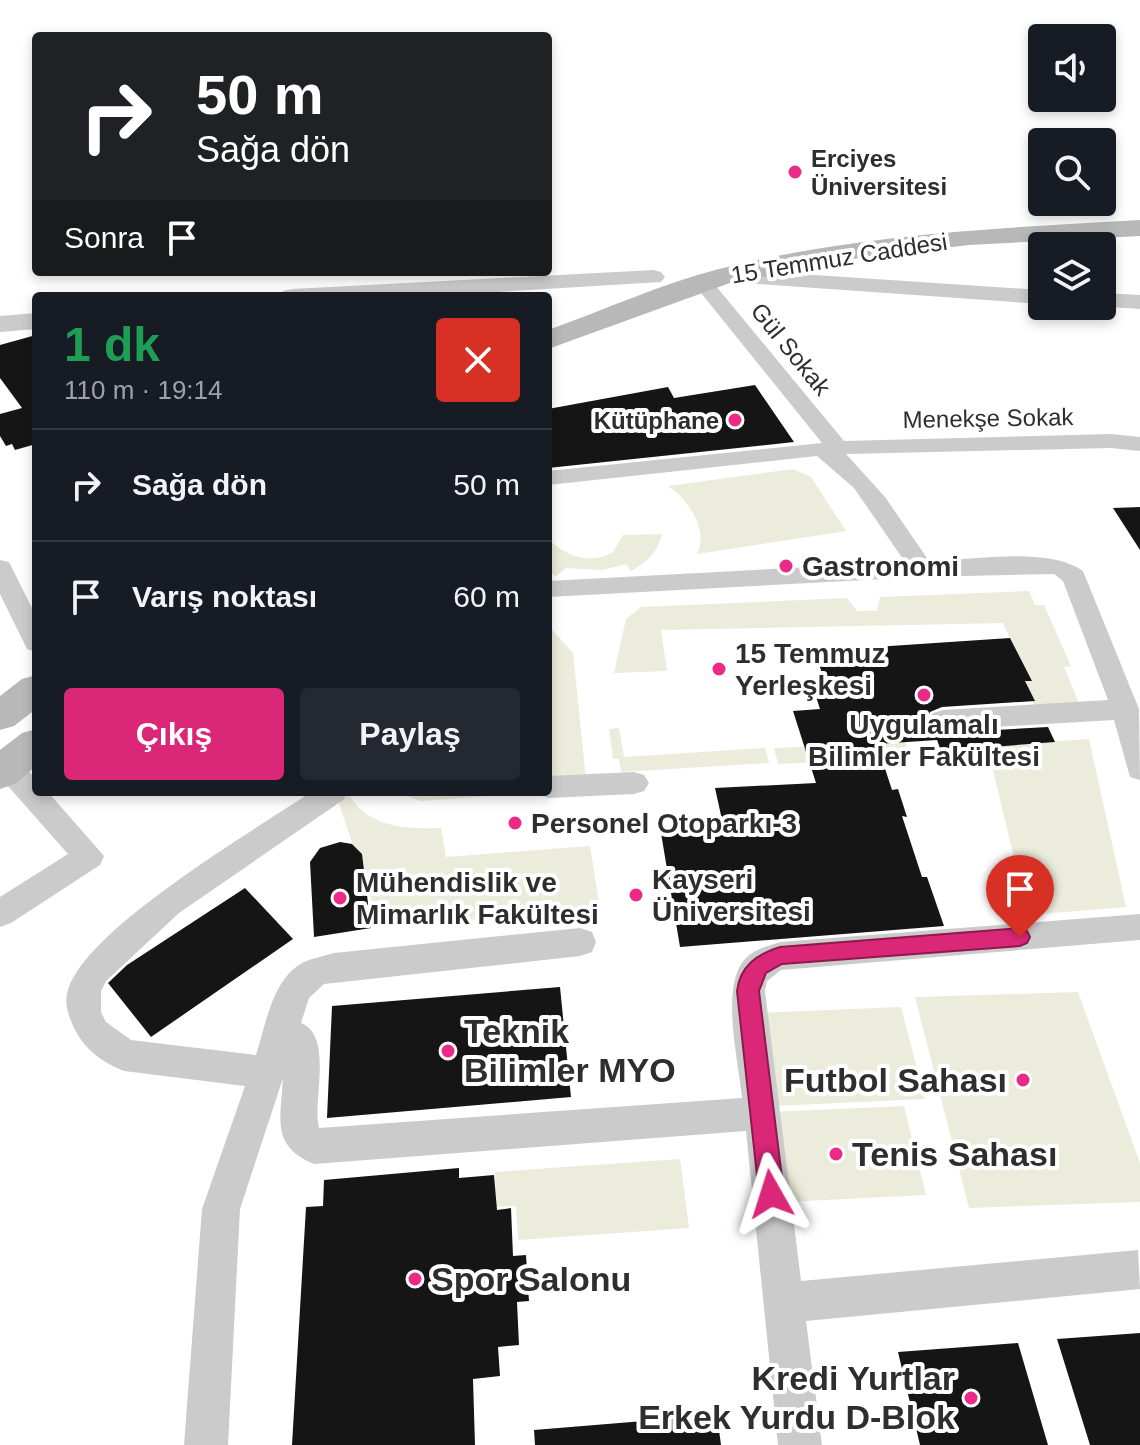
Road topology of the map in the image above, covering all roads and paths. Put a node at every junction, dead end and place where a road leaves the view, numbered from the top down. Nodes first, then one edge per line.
1 (1140, 212) edge
2 (1140, 228) edge
3 (653, 277) junction
4 (714, 280) junction
5 (368, 292) edge
6 (678, 293) junction
7 (552, 295) edge
8 (1028, 296) edge
9 (1116, 301) edge
10 (1140, 302) edge
11 (576, 305) junction
12 (32, 312) edge
13 (0, 314) edge
14 (614, 315) junction
15 (552, 316) edge
16 (32, 321) edge
17 (0, 324) edge
18 (552, 338) edge
19 (1140, 444) edge
20 (838, 448) joint
21 (552, 478) edge
22 (0, 568) edge
23 (922, 569) junction
24 (552, 589) edge
25 (32, 635) edge
26 (32, 692) edge
27 (1125, 709) junction
28 (0, 716) edge
29 (943, 720) dead end
30 (15, 761) edge
31 (1140, 769) edge
32 (32, 783) edge
33 (634, 783) dead end
34 (552, 787) edge
35 (42, 796) edge
36 (327, 796) edge
37 (0, 914) edge
38 (1140, 927) edge
39 (580, 942) dead end
40 (280, 1030) junction
41 (266, 1072) junction
42 (762, 1113) junction
43 (1138, 1270) dead end
44 (784, 1303) junction
45 (206, 1445) edge
46 (800, 1445) edge

1 - 3 main road, 15 Temmuz Caddesi
2 - 4 main road, 15 Temmuz Caddesi
3 - 5 street
3 - 6 main road
3 - 11 main road, 15 Temmuz Caddesi
4 - 6 main road, 15 Temmuz Caddesi
4 - 8 street
4 - 20 street, Gül Sokak
6 - 14 main road, 15 Temmuz Caddesi
7 - 11 street
9 - 10 street
11 - 14 main road
11 - 15 main road, 15 Temmuz Caddesi
12 - 13 street
14 - 18 main road, 15 Temmuz Caddesi
16 - 17 street
19 - 20 street, Menekşe Sokak
21 - 23 street
22 - 25 street
23 - 24 street
23 - 27 street
26 - 28 main road
27 - 29 street
27 - 31 street
30 - 32 street
33 - 34 street
35 - 37 street
36 - 41 street
38 - 42 street
39 - 40 street
40 - 41 street
40 - 42 street
41 - 45 street
42 - 44 street
43 - 44 street
44 - 46 street

